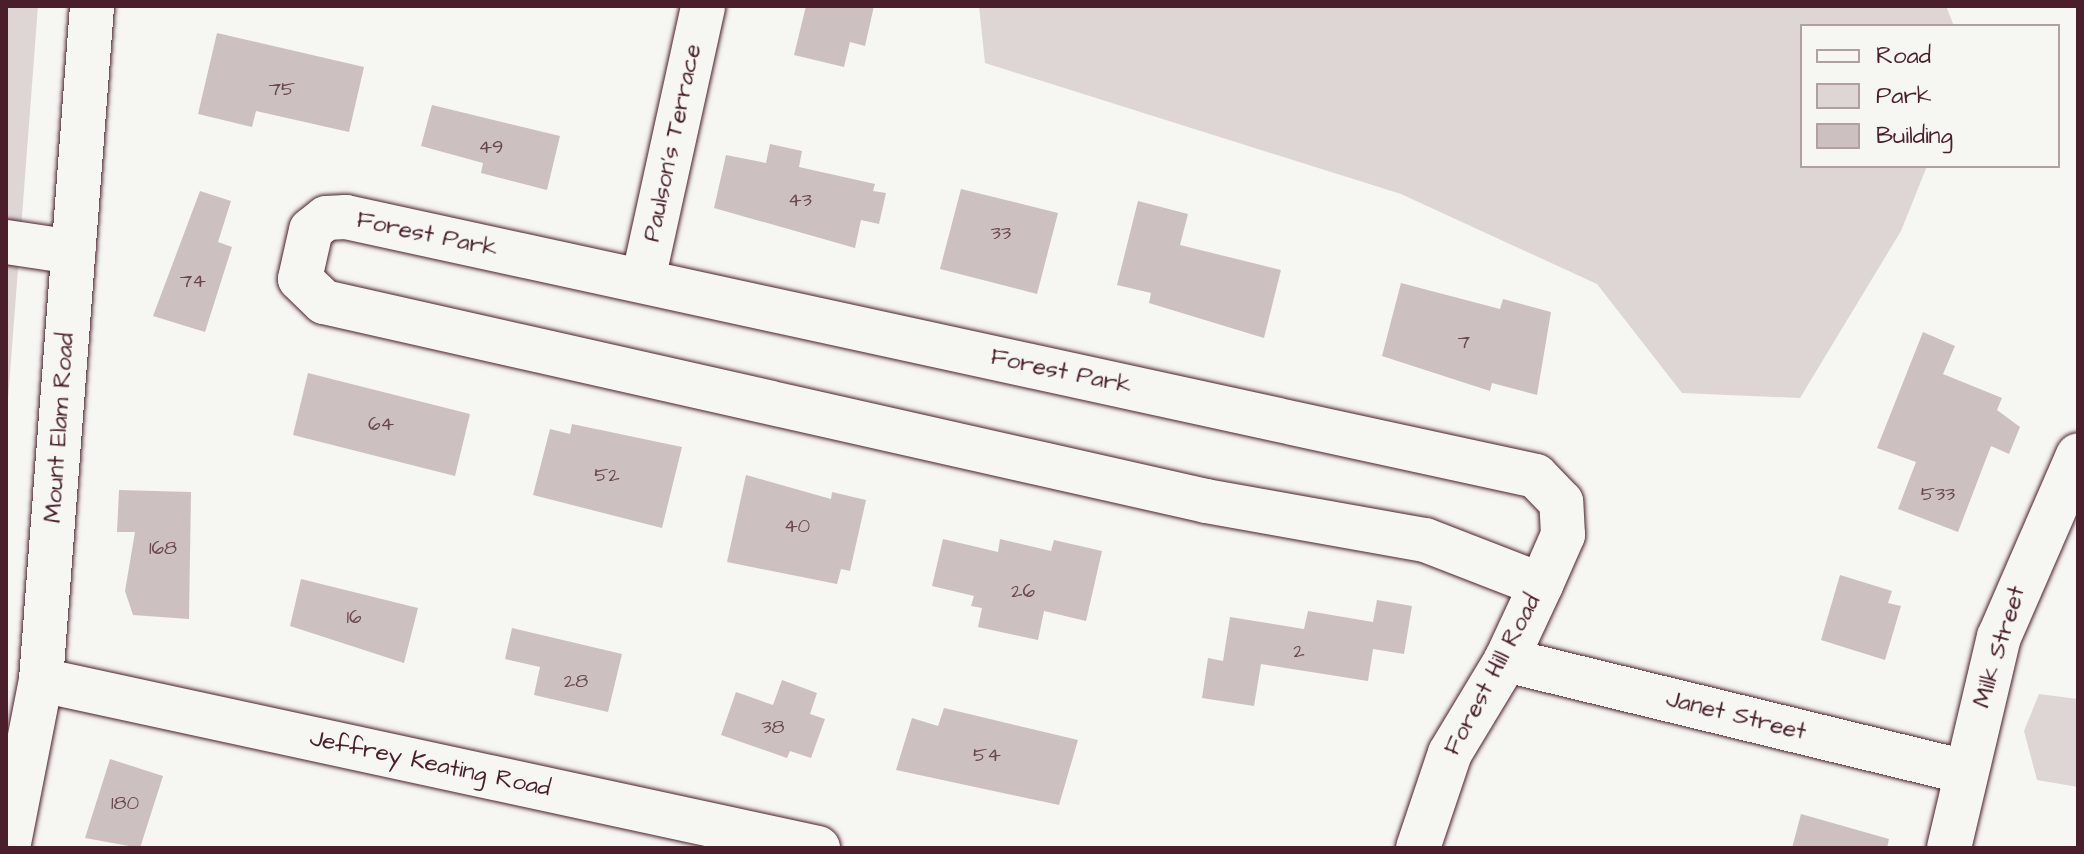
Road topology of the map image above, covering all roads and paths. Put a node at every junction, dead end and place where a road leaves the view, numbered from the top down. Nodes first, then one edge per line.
1 (92, 6) edge
2 (703, 6) edge
3 (6, 242) edge
4 (73, 252) junction
5 (643, 280) junction
6 (2078, 455) edge
7 (1561, 502) joint
8 (1541, 585) junction
9 (1506, 660) junction
10 (41, 680) junction
11 (1966, 772) junction
12 (8, 848) edge
13 (818, 848) edge
14 (1418, 848) edge
15 (1949, 848) edge

1 - 4 street, Mount Elam Road
2 - 5 street, Paulson's Terrace
3 - 4 street
4 - 10 street, Mount Elam Road
5 - 7 street, Forest Park
5 - 8 street, Forest Park
6 - 11 street, Milk Street
7 - 8 street, Forest Hill Road
8 - 9 street, Forest Hill Road
9 - 11 street, Janet Street
9 - 14 street, Forest Hill Road
10 - 12 street, Mount Elam Road
10 - 13 street, Jeffrey Keating Road
11 - 15 street, Milk Street

